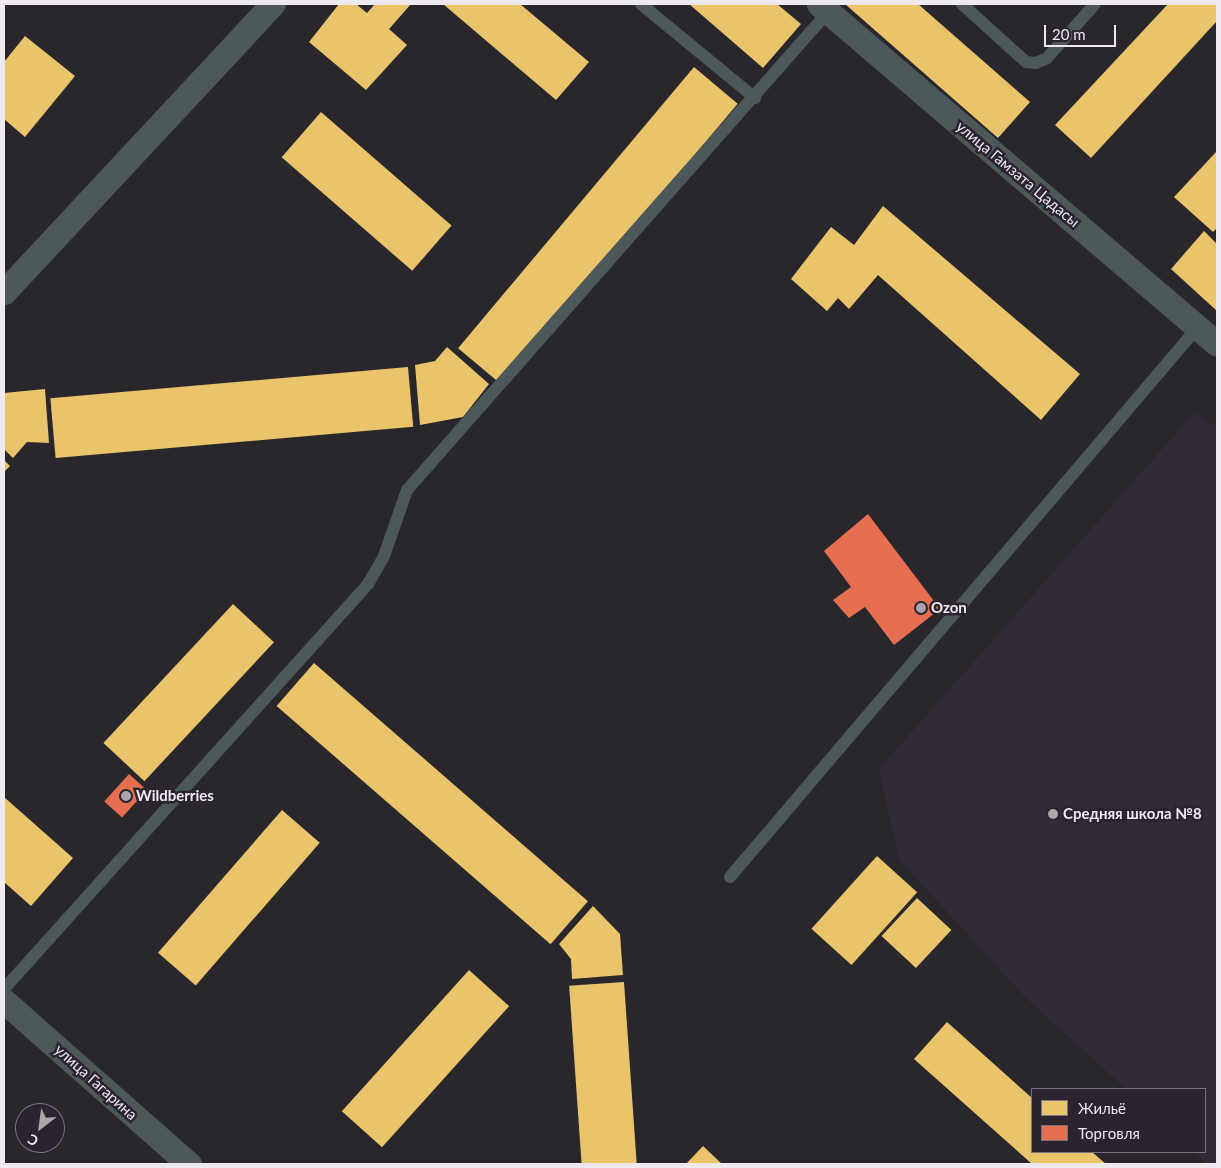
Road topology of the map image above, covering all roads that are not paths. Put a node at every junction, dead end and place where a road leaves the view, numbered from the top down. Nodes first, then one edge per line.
1 (273, 4) edge
2 (641, 4) edge
3 (962, 4) edge
4 (1095, 4) edge
5 (824, 8) edge
6 (755, 98) junction
7 (4, 292) edge
8 (1198, 327) junction
9 (1217, 344) edge
10 (730, 877) dead end
11 (4, 989) edge
12 (4, 1000) edge
13 (189, 1164) edge

1 - 7 street
2 - 6 lane
3 - 4 lane
5 - 6 lane
5 - 8 street, улица Гамзата Цадасы
6 - 11 lane
8 - 9 street, улица Гамзата Цадасы
8 - 10 lane
12 - 13 street, улица Гагарина

